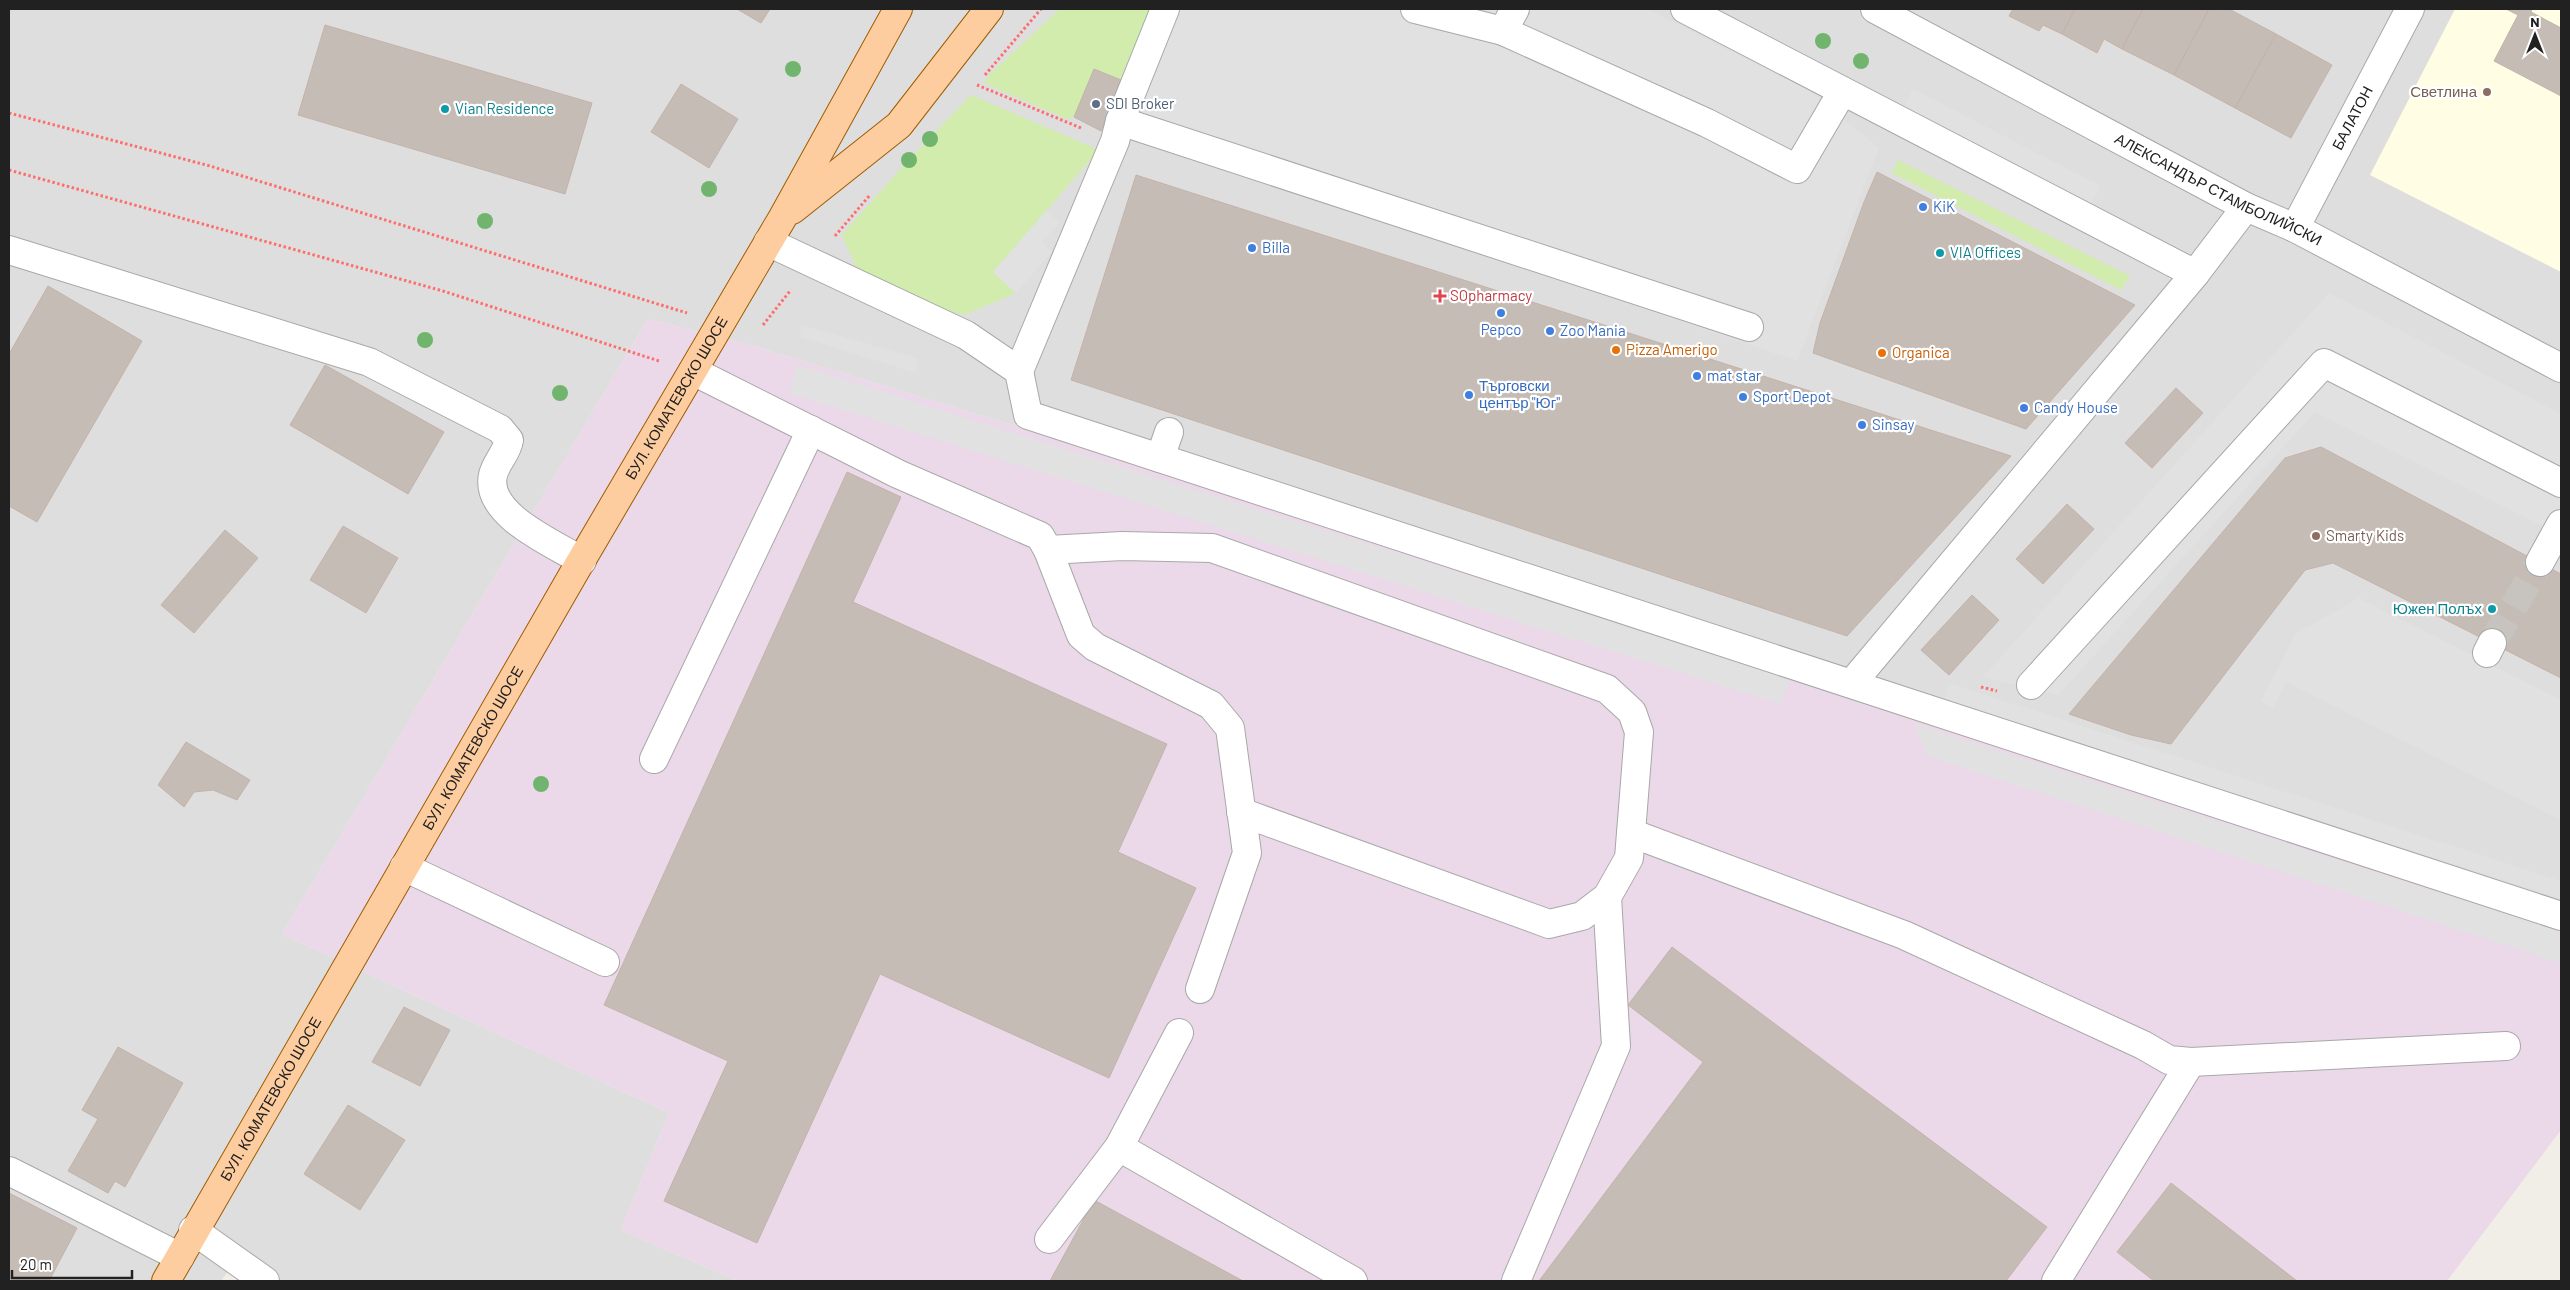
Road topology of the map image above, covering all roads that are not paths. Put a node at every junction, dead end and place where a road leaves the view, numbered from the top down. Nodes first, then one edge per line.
1 (898, 9) edge
2 (989, 9) edge
3 (1165, 9) edge
4 (1415, 9) edge
5 (1685, 9) edge
6 (1875, 9) edge
7 (2410, 9) edge
8 (1509, 20) edge
9 (1842, 92) junction
10 (1117, 131) junction
11 (2246, 207) junction
12 (783, 217) junction
13 (2295, 228) junction
14 (768, 242) junction
15 (10, 252) edge
16 (2195, 274) junction
17 (1749, 327) dead end
18 (2561, 368) edge
19 (693, 371) junction
20 (1018, 371) junction
21 (811, 430) junction
22 (1169, 432) dead end
23 (1160, 458) junction
24 (2561, 483) edge
25 (2561, 524) edge
26 (1048, 550) junction
27 (582, 561) junction
28 (2540, 562) tunnel mouth
29 (1852, 683) junction
30 (2031, 685) dead end
31 (654, 759) dead end
32 (1241, 812) junction
33 (1631, 833) junction
34 (404, 867) junction
35 (1607, 897) junction
36 (2561, 916) edge
37 (605, 962) dead end
38 (1200, 989) dead end
39 (1179, 1033) dead end
40 (2506, 1046) dead end
41 (2191, 1062) junction
42 (1120, 1147) junction
43 (9, 1171) edge
44 (193, 1230) junction
45 (1049, 1239) dead end
46 (180, 1257) junction
47 (166, 1281) edge
48 (265, 1281) edge
49 (1353, 1281) edge
50 (1516, 1281) edge
51 (2056, 1281) edge

1 - 12 main road, БУЛ. КОМАТЕВСКО ШОСЕ
2 - 12 main road, БУЛ. КОМАТЕВСКО ШОСЕ
3 - 10 street
4 - 8 street
5 - 9 street
6 - 11 street, АЛЕКСАНДЪР СТАМБОЛИЙСКИ
7 - 13 street, БАЛАТОН
8 - 9 street
9 - 16 street
10 - 17 street
10 - 20 street
11 - 13 street, АЛЕКСАНДЪР СТАМБОЛИЙСКИ
11 - 16 street
12 - 14 main road, БУЛ. КОМАТЕВСКО ШОСЕ
13 - 18 street, АЛЕКСАНДЪР СТАМБОЛИЙСКИ
14 - 19 main road, БУЛ. КОМАТЕВСКО ШОСЕ
14 - 20 street
15 - 27 street
16 - 29 street
19 - 21 street
19 - 27 main road, БУЛ. КОМАТЕВСКО ШОСЕ
20 - 23 street
21 - 26 street
21 - 31 street
22 - 23 street
23 - 29 street
24 - 30 street
25 - 28 street
26 - 32 street
26 - 33 street
27 - 34 main road, БУЛ. КОМАТЕВСКО ШОСЕ
29 - 36 street
32 - 35 street
32 - 38 street
33 - 35 street
33 - 41 street
34 - 37 street
34 - 44 main road, БУЛ. КОМАТЕВСКО ШОСЕ
35 - 50 street
39 - 42 street
40 - 41 street
41 - 51 street
42 - 45 street
42 - 49 street
43 - 46 street
44 - 46 main road, БУЛ. КОМАТЕВСКО ШОСЕ
44 - 48 street
46 - 47 main road, БУЛ. КОМАТЕВСКО ШОСЕ

